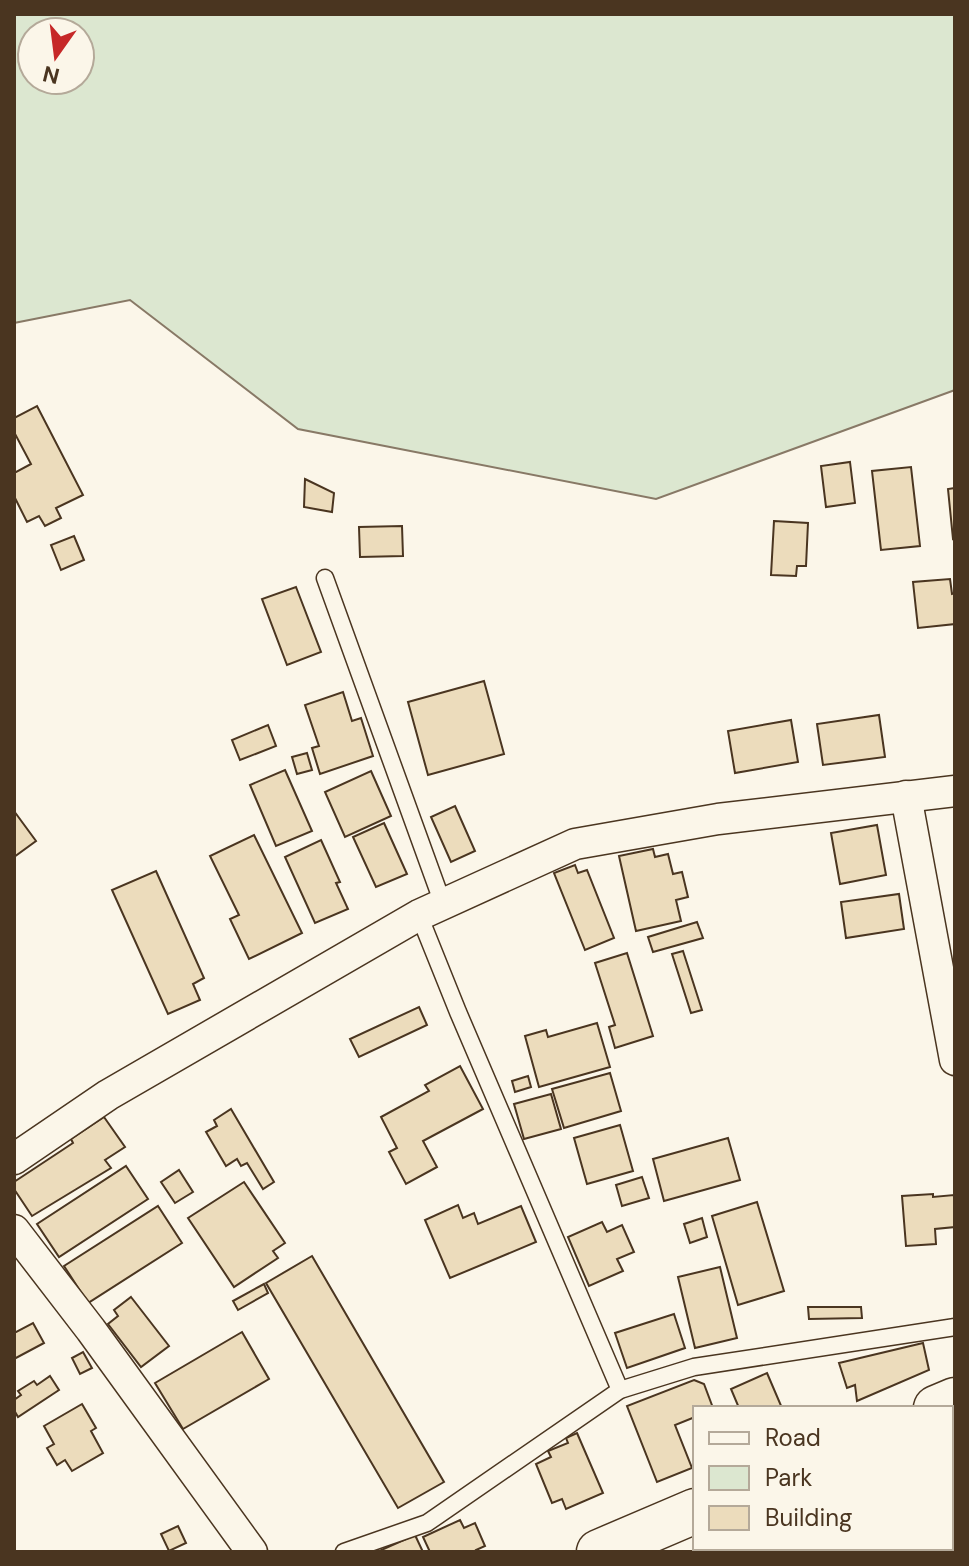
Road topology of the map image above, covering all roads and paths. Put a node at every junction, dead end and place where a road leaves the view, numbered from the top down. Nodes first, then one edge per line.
1 (325, 578) dead end
2 (955, 791) edge
3 (906, 796) junction
4 (431, 910) junction
5 (955, 1060) edge
6 (14, 1159) edge
7 (14, 1230) edge
8 (955, 1327) edge
9 (620, 1390) junction
10 (693, 1512) edge
11 (252, 1552) edge
12 (344, 1552) edge
13 (599, 1552) edge

1 - 4 lane
2 - 3 street
3 - 4 street
3 - 5 street
4 - 6 street
4 - 9 lane
7 - 11 street
8 - 9 lane
9 - 12 lane
10 - 13 highway

